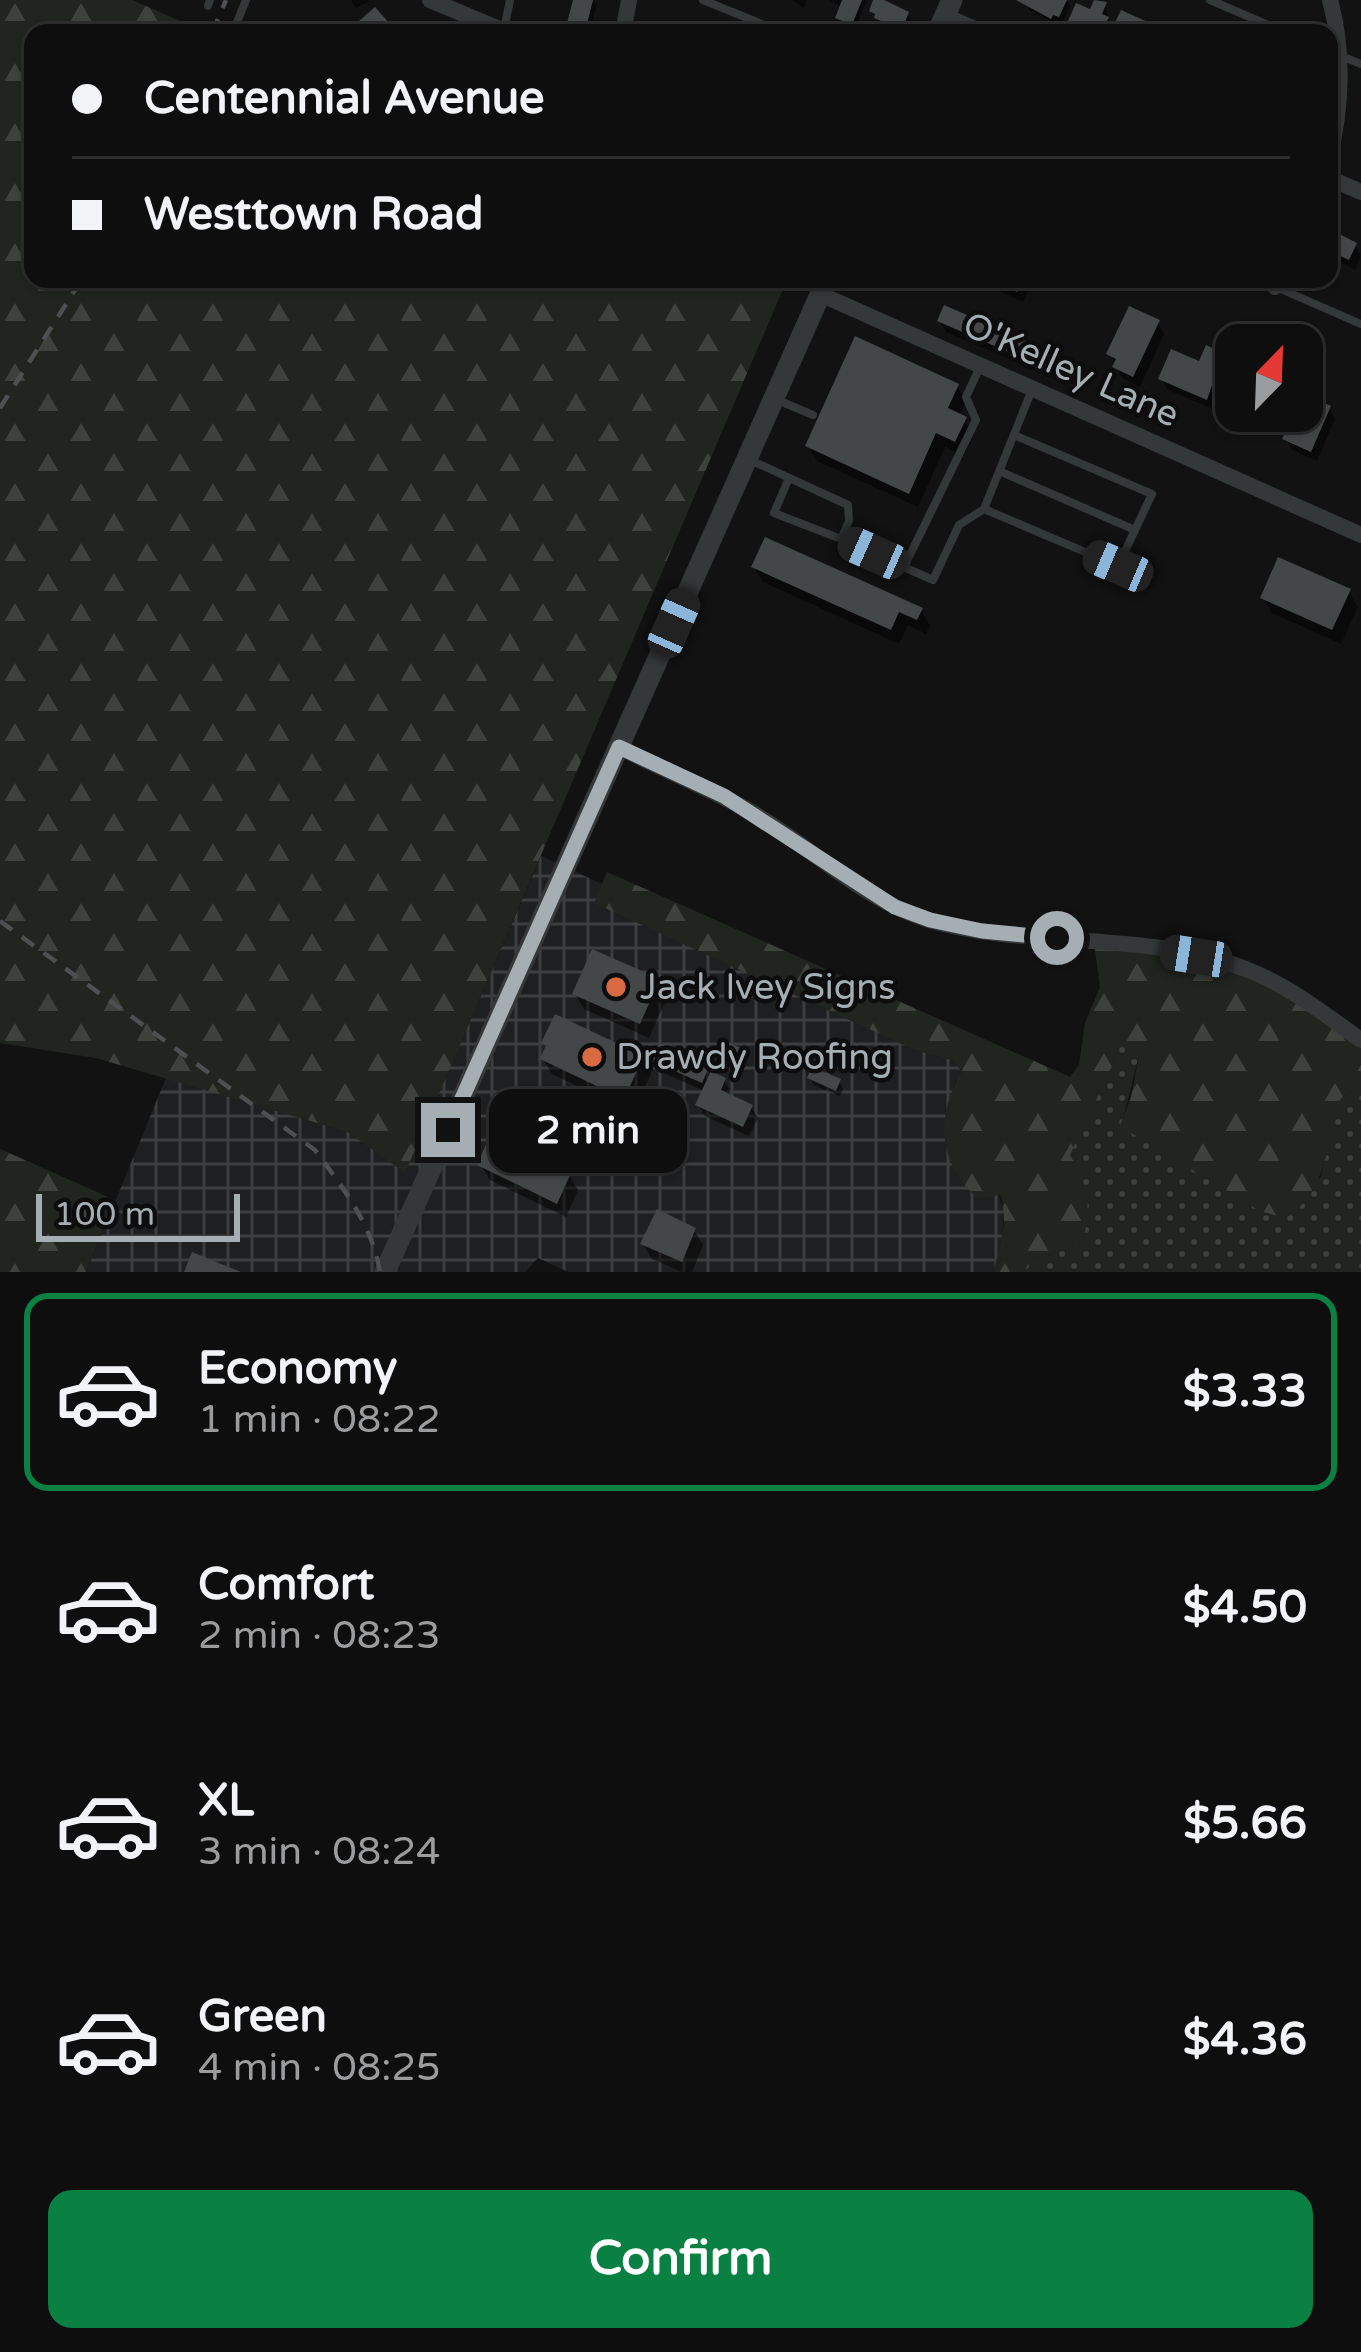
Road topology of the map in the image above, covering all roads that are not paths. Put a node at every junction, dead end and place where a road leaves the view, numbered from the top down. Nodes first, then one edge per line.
1 (430, 0) edge
2 (704, 0) edge
3 (1210, 0) edge
4 (487, 24) edge
5 (762, 24) edge
6 (1266, 24) edge
7 (820, 288) edge
8 (830, 288) edge
9 (1283, 288) edge
10 (1361, 324) edge
11 (981, 366) junction
12 (1033, 389) junction
13 (774, 398) junction
14 (813, 415) dead end
15 (1014, 435) junction
16 (747, 458) junction
17 (999, 471) junction
18 (789, 478) junction
19 (984, 509) junction
20 (1135, 530) junction
21 (1361, 536) edge
22 (841, 539) junction
23 (904, 567) junction
24 (619, 747) junction
25 (1361, 1040) edge
26 (385, 1272) edge

1 - 4 street
2 - 5 lane
3 - 6 lane
7 - 13 street
8 - 11 street, O'Kelley Lane
9 - 10 lane
11 - 12 street, O'Kelley Lane
11 - 23 lane
12 - 15 lane
12 - 21 street, O'Kelley Lane
13 - 14 lane
13 - 16 street
15 - 17 lane
15 - 20 lane
16 - 18 lane
16 - 24 street
17 - 19 lane
17 - 20 lane
18 - 22 lane
18 - 22 lane
19 - 20 lane
19 - 23 lane
22 - 23 lane
24 - 25 street
24 - 26 street

